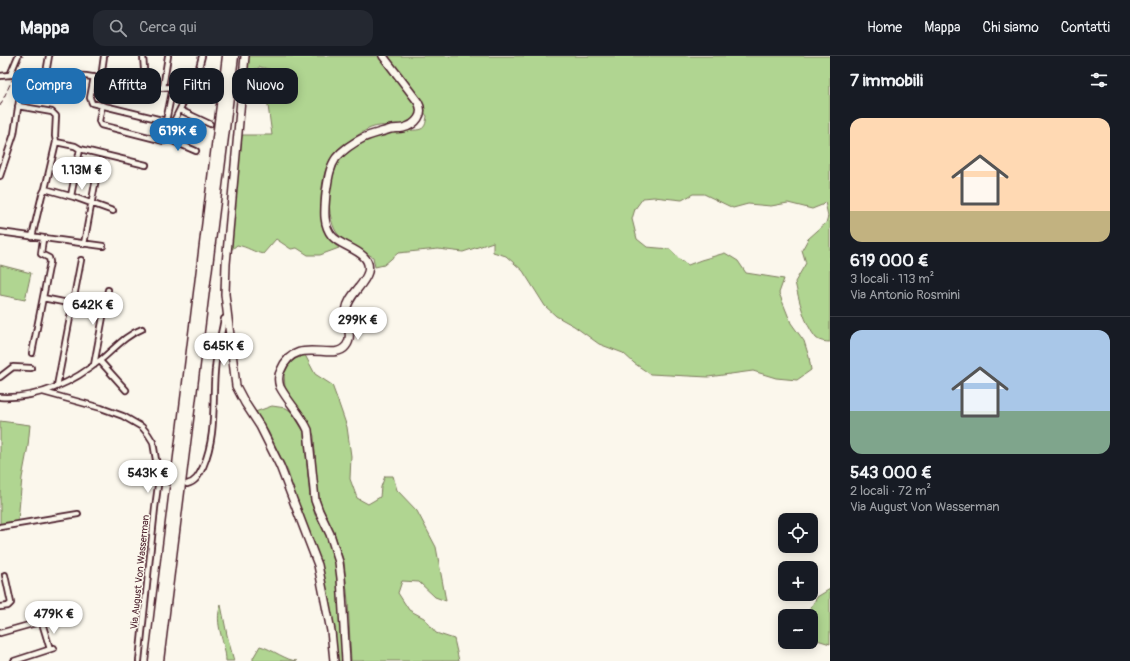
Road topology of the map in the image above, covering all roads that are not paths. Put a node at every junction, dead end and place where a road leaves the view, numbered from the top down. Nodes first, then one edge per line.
1 (18, 56) edge
2 (49, 56) edge
3 (104, 56) edge
4 (143, 56) edge
5 (168, 56) edge
6 (202, 56) edge
7 (227, 56) edge
8 (234, 56) edge
9 (244, 56) edge
10 (383, 56) edge
11 (47, 68) edge
12 (102, 68) edge
13 (144, 68) edge
14 (199, 68) edge
15 (10, 75) joint
16 (0, 76) edge
17 (86, 76) edge
18 (94, 77) joint
19 (169, 87) edge
20 (163, 88) joint
21 (94, 104) edge
22 (95, 104) edge
23 (170, 104) edge
24 (183, 104) edge
25 (18, 106) joint
26 (102, 106) junction
27 (180, 110) junction
28 (210, 124) dead end
29 (166, 138) junction
30 (56, 142) junction
31 (80, 149) junction
32 (196, 151) dead end
33 (146, 165) dead end
34 (77, 167) junction
35 (0, 176) edge
36 (45, 189) junction
37 (71, 196) junction
38 (92, 204) junction
39 (113, 211) dead end
40 (0, 232) edge
41 (32, 237) junction
42 (43, 238) junction
43 (84, 244) junction
44 (103, 246) dead end
45 (81, 260) dead end
46 (108, 290) dead end
47 (43, 298) junction
48 (73, 304) junction
49 (228, 316) junction
50 (142, 329) dead end
51 (32, 353) dead end
52 (100, 361) junction
53 (94, 366) junction
54 (31, 368) dead end
55 (0, 377) edge
56 (57, 386) junction
57 (126, 390) dead end
58 (43, 392) junction
59 (0, 397) edge
60 (159, 478) junction
61 (167, 481) dead end
62 (187, 484) dead end
63 (78, 514) dead end
64 (0, 527) edge
65 (5, 575) dead end
66 (0, 607) edge
67 (61, 616) dead end
68 (43, 626) dead end
69 (0, 633) edge
70 (14, 661) edge
71 (139, 661) edge
72 (153, 661) edge
73 (159, 661) edge
74 (334, 661) edge
75 (346, 661) edge

1 - 15 street
2 - 11 street
3 - 12 street
4 - 13 street
5 - 20 street
6 - 14 street
7 - 72 highway
8 - 73 highway
9 - 49 main road
10 - 75 main road
15 - 16 street
17 - 18 street
18 - 21 street
19 - 20 street
22 - 26 street
23 - 26 street
24 - 27 street
25 - 30 street
25 - 35 street
26 - 29 street
27 - 28 street
27 - 29 street
29 - 32 street
30 - 31 street
30 - 36 street
31 - 33 street
31 - 34 street
34 - 37 street
34 - 38 street
36 - 37 street
36 - 41 street
37 - 38 street
38 - 39 street
38 - 43 street
40 - 41 street
41 - 42 street
42 - 43 street
42 - 47 street
43 - 44 street
45 - 48 street
46 - 53 street
47 - 48 street
47 - 51 street
48 - 56 street
49 - 62 street
49 - 74 main road
50 - 52 street
52 - 53 street
52 - 57 street
53 - 56 street
54 - 55 street
56 - 58 street
58 - 59 street
58 - 60 street, Via August Von Wasserman
60 - 61 street
60 - 71 street, Via August Von Wasserman
63 - 64 street
65 - 66 street
67 - 69 street
68 - 70 street

